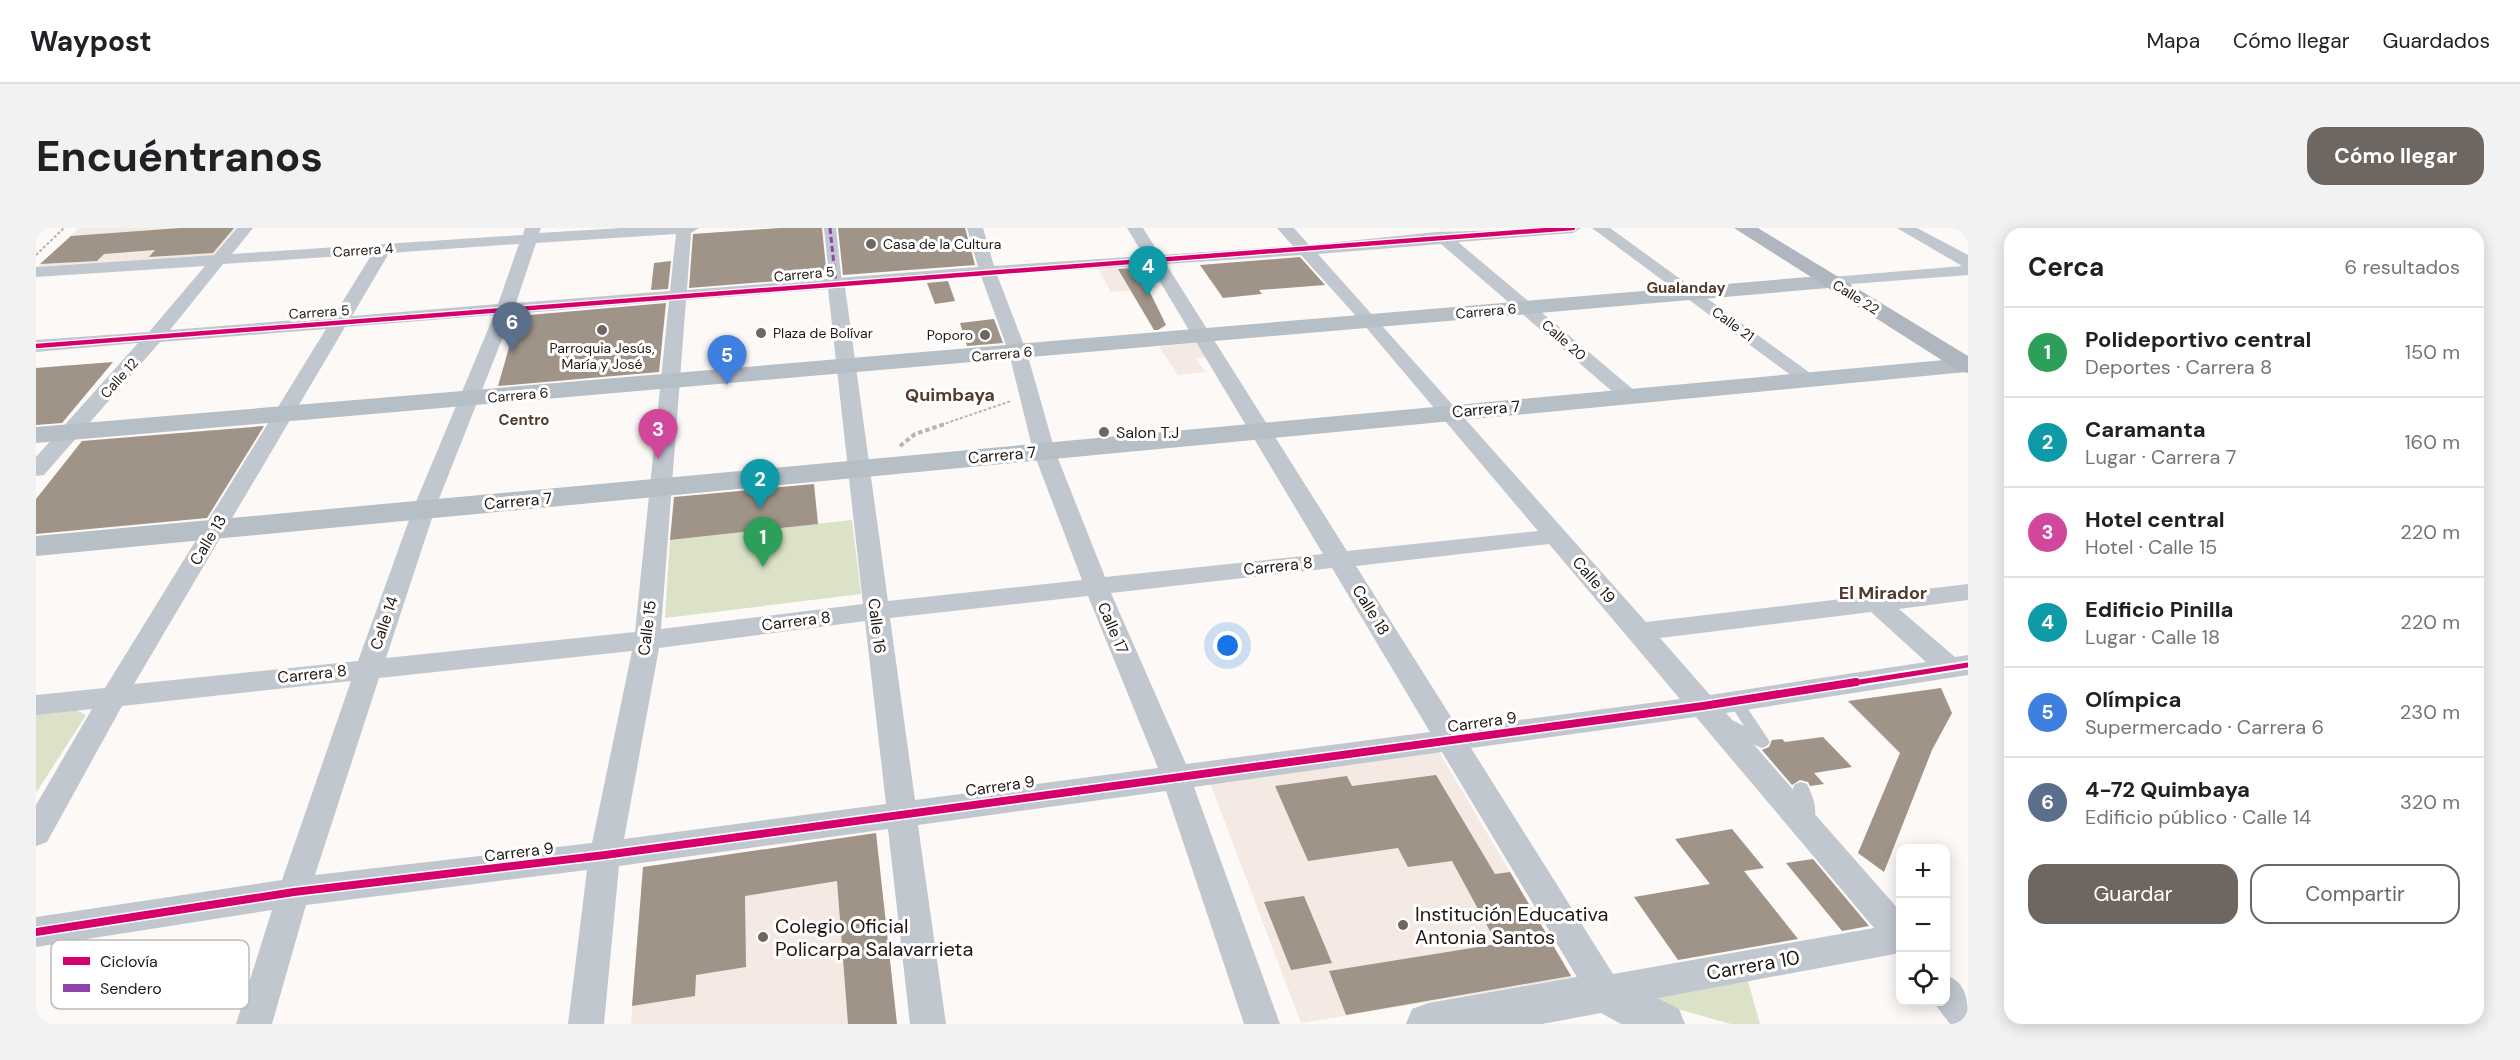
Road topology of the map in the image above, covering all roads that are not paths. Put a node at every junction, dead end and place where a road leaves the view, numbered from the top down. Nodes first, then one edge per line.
1 (245, 228) edge
2 (684, 228) edge
3 (691, 228) edge
4 (830, 228) edge
5 (975, 228) edge
6 (1135, 228) edge
7 (1285, 228) edge
8 (1422, 228) edge
9 (1574, 228) edge
10 (1600, 228) edge
11 (1744, 228) edge
12 (1905, 228) edge
13 (532, 233) edge
14 (1443, 233) edge
15 (383, 249) junction
16 (1306, 250) junction
17 (219, 260) junction
18 (1968, 262) edge
19 (1095, 264) junction
20 (1117, 267) dead end
21 (1153, 268) junction
22 (55, 270) junction
23 (1968, 270) edge
24 (987, 271) junction
25 (36, 272) edge
26 (1832, 282) junction
27 (836, 284) junction
28 (36, 288) edge
29 (1691, 294) junction
30 (677, 297) junction
31 (1527, 308) junction
32 (505, 310) junction
33 (1370, 321) junction
34 (338, 322) junction
35 (155, 336) junction
36 (1202, 336) junction
37 (36, 346) edge
38 (1018, 352) junction
39 (1967, 365) edge
40 (846, 366) junction
41 (1807, 378) junction
42 (671, 381) junction
43 (1628, 395) junction
44 (468, 399) junction
45 (1448, 412) junction
46 (283, 415) junction
47 (1260, 430) junction
48 (70, 432) junction
49 (36, 435) edge
50 (1044, 452) junction
51 (857, 468) junction
52 (36, 470) edge
53 (661, 488) junction
54 (424, 509) junction
55 (214, 529) junction
56 (1555, 536) junction
57 (36, 546) edge
58 (1340, 559) junction
59 (1096, 586) junction
60 (1968, 592) edge
61 (1876, 603) junction
62 (875, 611) junction
63 (1638, 632) junction
64 (647, 640) junction
65 (1958, 666) edge
66 (369, 668) junction
67 (114, 695) junction
68 (36, 705) edge
69 (1717, 709) junction
70 (1452, 740) junction
71 (1176, 776) junction
72 (1801, 788) dead end
73 (902, 813) junction
74 (1806, 825) junction
75 (36, 833) edge
76 (605, 855) junction
77 (294, 892) junction
78 (1896, 931) edge
79 (36, 932) edge
80 (1896, 937) edge
81 (1605, 992) junction
82 (1950, 996) edge
83 (1968, 1020) edge
84 (254, 1024) edge
85 (586, 1024) edge
86 (928, 1024) edge
87 (1262, 1024) edge
88 (1428, 1024) edge
89 (1663, 1024) edge

1 - 17 street, Calle 12
2 - 3 street, Carrera 4
2 - 13 street, Carrera 4
2 - 30 street, Calle 15
4 - 27 street, Calle 16
5 - 24 street, Calle 17
6 - 21 street, Calle 18
7 - 16 street, Calle 19
8 - 14 street, Calle 20
9 - 14 street, Carrera 5
10 - 29 street, Calle 21
11 - 26 main road, Calle 22
12 - 18 street
13 - 15 street, Carrera 4
13 - 32 street, Calle 14
14 - 16 street, Carrera 5
14 - 31 street, Calle 20
15 - 17 street, Carrera 4
15 - 34 street, Calle 13
16 - 21 street, Carrera 5
16 - 33 street, Calle 19
17 - 22 street, Carrera 4
17 - 35 street, Calle 12
19 - 20 lane
19 - 21 street, Carrera 5
19 - 24 street, Carrera 5
21 - 36 street, Calle 18
22 - 25 street, Carrera 4
22 - 28 street
23 - 26 street, Carrera 6
24 - 27 street, Carrera 5
24 - 38 street, Calle 17
26 - 29 main road, Carrera 6
26 - 39 main road, Calle 22
27 - 30 street, Carrera 5
27 - 40 street, Calle 16
29 - 31 main road, Carrera 6
29 - 41 street, Calle 21
30 - 32 street, Carrera 5
30 - 42 street, Calle 15
31 - 33 main road, Carrera 6
31 - 43 street, Calle 20
32 - 34 street, Carrera 5
32 - 44 street, Calle 14
33 - 36 main road, Carrera 6
33 - 45 street, Calle 19
34 - 35 street, Carrera 5
34 - 46 street, Calle 13
35 - 37 street, Carrera 5
35 - 48 street, Calle 12
36 - 38 main road, Carrera 6
36 - 47 street, Calle 18
38 - 40 main road, Carrera 6
38 - 50 street, Calle 17
39 - 41 main road, Carrera 7
40 - 42 main road, Carrera 6
40 - 51 street, Calle 16
41 - 43 main road, Carrera 7
42 - 44 main road, Carrera 6
42 - 53 street, Calle 15
43 - 45 main road, Carrera 7
44 - 46 main road, Carrera 6
44 - 54 street, Calle 14
45 - 47 main road, Carrera 7
45 - 56 street, Calle 19
46 - 48 main road, Carrera 6
46 - 55 street, Calle 13
47 - 50 main road, Carrera 7
47 - 58 street, Calle 18
48 - 49 main road, Carrera 6
48 - 52 street, Calle 12
50 - 51 main road, Carrera 7
50 - 59 street, Calle 17
51 - 53 main road, Carrera 7
51 - 62 street, Calle 16
53 - 54 main road, Carrera 7
53 - 64 street, Calle 15
54 - 55 main road, Carrera 7
54 - 66 street, Calle 14
55 - 57 main road, Carrera 7
55 - 67 street, Calle 13
56 - 58 street, Carrera 8
56 - 63 street, Calle 19
58 - 59 street, Carrera 8
58 - 70 street, Calle 18
59 - 62 street, Carrera 8
59 - 71 street, Calle 17
60 - 61 street
61 - 63 street
61 - 65 street
62 - 64 street, Carrera 8
62 - 73 street, Calle 16
63 - 69 street, Calle 19
64 - 66 street, Carrera 8
64 - 76 street, Calle 15
65 - 69 street, Carrera 9
66 - 67 street, Carrera 8
66 - 77 street, Calle 14
67 - 68 street, Carrera 8
67 - 75 street, Calle 13
69 - 70 street, Carrera 9
69 - 74 street, Calle 19
70 - 71 street, Carrera 9
70 - 81 street, Calle 18
71 - 73 street, Carrera 9
71 - 87 street, Calle 17
72 - 74 lane
73 - 76 street, Carrera 9
73 - 86 street, Calle 16
74 - 78 street, Calle 19
76 - 77 street, Carrera 9
76 - 85 street, Calle 15
77 - 79 street, Carrera 9
77 - 84 street, Calle 14
80 - 81 street, Carrera 10
81 - 88 street, Carrera 10
81 - 89 street
82 - 83 street

